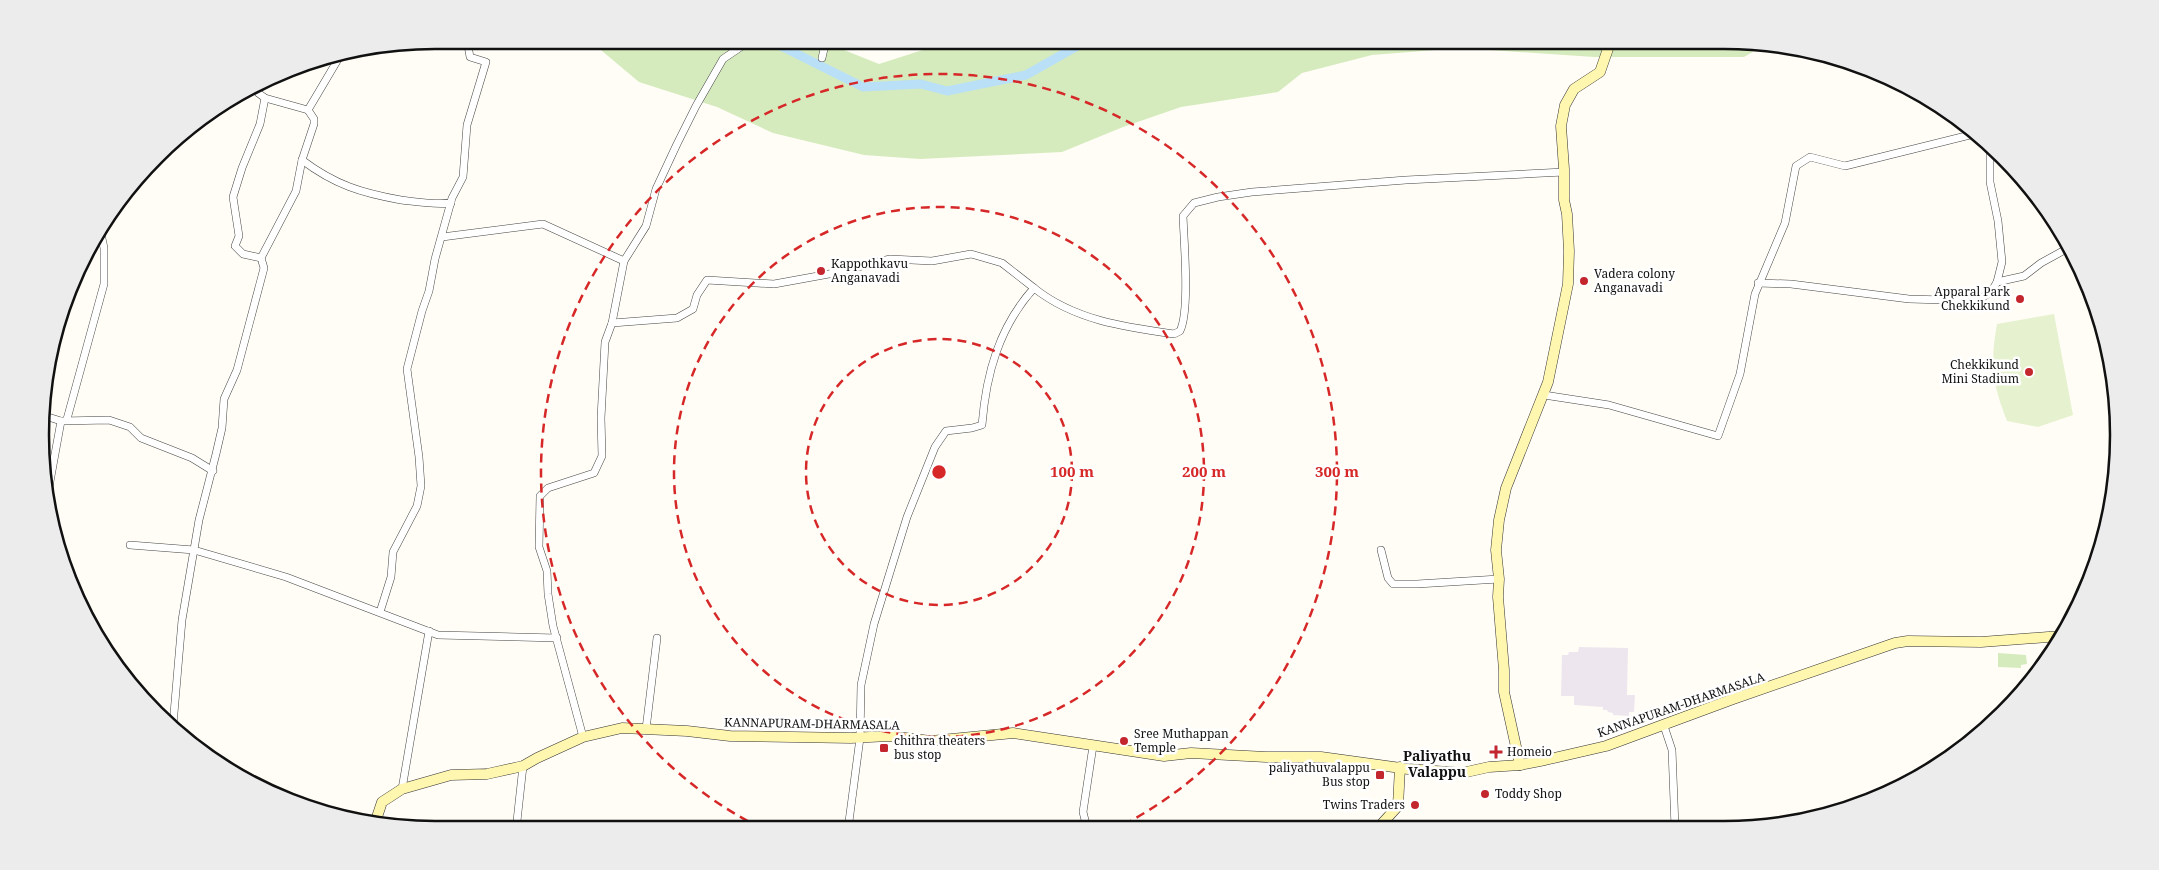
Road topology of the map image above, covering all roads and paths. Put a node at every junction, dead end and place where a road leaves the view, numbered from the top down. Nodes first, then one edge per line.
1 (469, 49) edge
2 (738, 49) edge
3 (824, 49) edge
4 (1608, 49) edge
5 (822, 58) dead end
6 (337, 62) edge
7 (257, 92) edge
8 (265, 98) junction
9 (308, 110) junction
10 (1967, 136) edge
11 (1990, 155) edge
12 (302, 160) junction
13 (1564, 172) junction
14 (451, 203) junction
15 (442, 237) junction
16 (102, 239) edge
17 (2063, 251) edge
18 (261, 258) junction
19 (624, 261) junction
20 (1996, 282) junction
21 (1758, 283) junction
22 (1034, 288) junction
23 (612, 323) junction
24 (1544, 395) junction
25 (50, 417) edge
26 (64, 420) junction
27 (212, 471) junction
28 (51, 478) edge
29 (130, 544) dead end
30 (194, 550) junction
31 (1381, 550) dead end
32 (1499, 579) junction
33 (380, 612) junction
34 (429, 631) junction
35 (2054, 637) edge
36 (557, 638) junction
37 (656, 638) dead end
38 (174, 719) edge
39 (1664, 726) junction
40 (646, 729) junction
41 (583, 737) junction
42 (860, 738) junction
43 (1093, 746) junction
44 (1520, 765) junction
45 (523, 766) junction
46 (1400, 767) junction
47 (402, 789) junction
48 (377, 817) edge
49 (517, 821) edge
50 (849, 821) edge
51 (1085, 821) edge
52 (1384, 821) edge
53 (1675, 821) edge

1 - 14 street
2 - 19 street
3 - 5 street
4 - 13 main road
6 - 9 street
7 - 8 street
8 - 9 street
8 - 18 street
9 - 12 street
10 - 21 street
11 - 20 street
12 - 14 street
12 - 18 street
13 - 22 street
13 - 24 main road
14 - 15 street
15 - 19 street
15 - 33 street
16 - 26 street
17 - 20 street
18 - 27 street
19 - 23 street
20 - 21 street
21 - 24 street
22 - 23 street
22 - 42 street
23 - 36 street
24 - 32 main road
25 - 26 street
26 - 27 street
26 - 28 street
27 - 30 street
29 - 30 street
30 - 33 street
30 - 38 street
31 - 32 street
32 - 44 main road
33 - 34 street
34 - 36 street
34 - 47 street
35 - 39 main road, KANNAPURAM-DHARMASALA
36 - 41 street
37 - 40 street
39 - 44 main road, KANNAPURAM-DHARMASALA
39 - 53 street
40 - 41 main road, KANNAPURAM-DHARMASALA
40 - 42 main road, KANNAPURAM-DHARMASALA
41 - 45 main road, KANNAPURAM-DHARMASALA
42 - 43 main road, KANNAPURAM-DHARMASALA
42 - 50 street
43 - 46 main road, KANNAPURAM-DHARMASALA
43 - 51 street
44 - 46 main road, KANNAPURAM-DHARMASALA
45 - 47 main road, KANNAPURAM-DHARMASALA
45 - 49 street
46 - 52 main road
47 - 48 main road, KANNAPURAM-DHARMASALA

